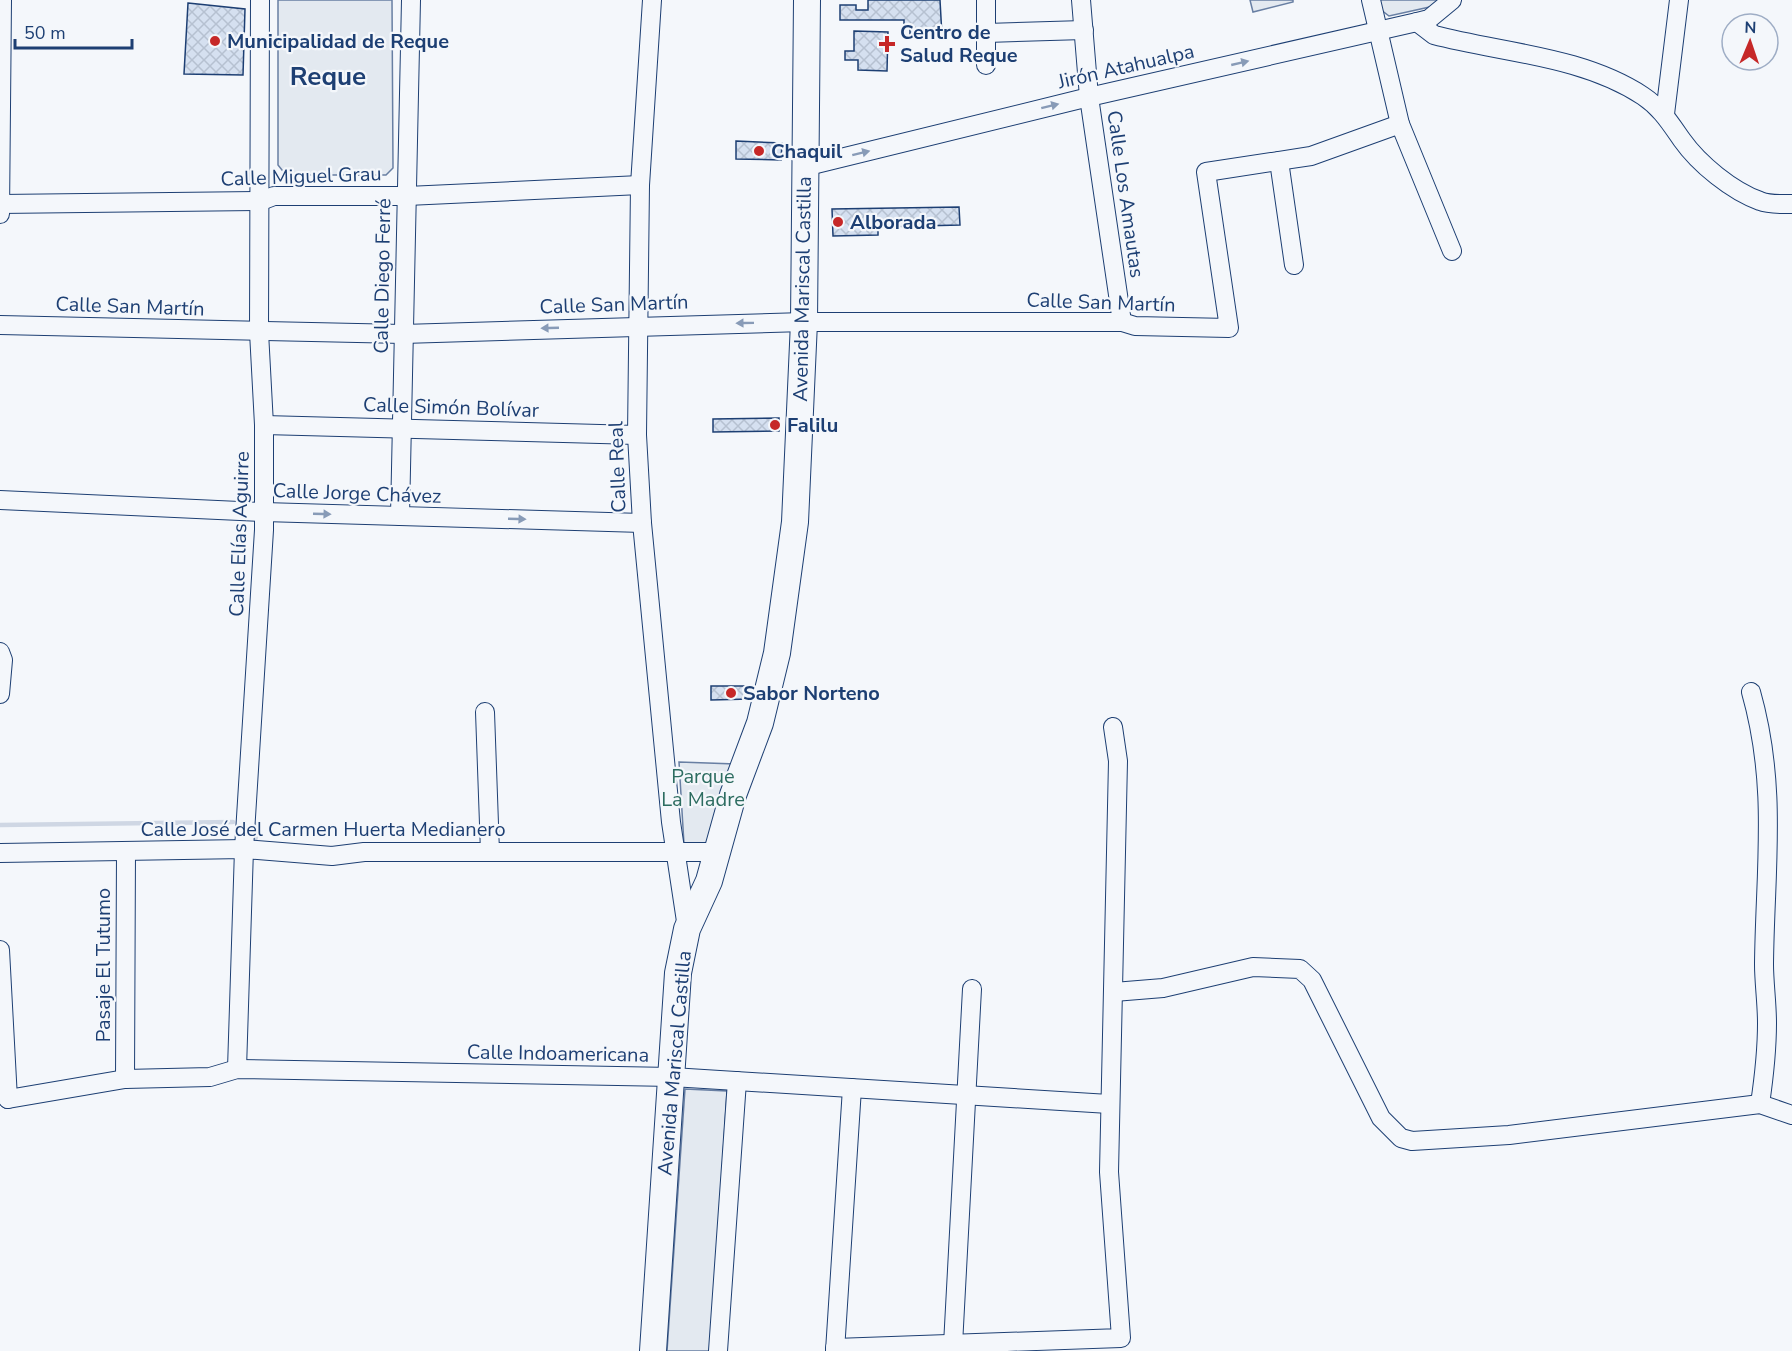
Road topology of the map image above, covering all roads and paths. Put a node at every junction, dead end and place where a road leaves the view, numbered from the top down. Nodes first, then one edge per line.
1 (2, 0) edge
2 (260, 0) edge
3 (411, 0) edge
4 (652, 0) edge
5 (807, 0) edge
6 (986, 0) edge
7 (1081, 0) edge
8 (1371, 0) edge
9 (1452, 0) edge
10 (1679, 0) edge
11 (1418, 22) junction
12 (1084, 30) junction
13 (1378, 32) junction
14 (986, 33) junction
15 (986, 65) dead end
16 (1089, 97) junction
17 (1665, 114) junction
18 (1400, 124) junction
19 (1280, 161) junction
20 (804, 167) junction
21 (640, 185) junction
22 (407, 196) junction
23 (261, 201) junction
24 (0, 204) edge
25 (1792, 204) edge
26 (0, 214) edge
27 (1452, 251) dead end
28 (1294, 265) dead end
29 (804, 322) junction
30 (1122, 322) junction
31 (0, 325) edge
32 (637, 325) junction
33 (260, 333) junction
34 (404, 334) junction
35 (264, 425) junction
36 (402, 427) junction
37 (637, 435) junction
38 (0, 500) edge
39 (264, 512) junction
40 (400, 516) junction
41 (642, 523) junction
42 (1, 654) edge
43 (1, 686) edge
44 (1751, 693) dead end
45 (485, 712) dead end
46 (1113, 727) dead end
47 (244, 849) junction
48 (675, 850) junction
49 (126, 852) junction
50 (490, 852) junction
51 (717, 852) junction
52 (0, 853) edge
53 (687, 929) junction
54 (0, 961) edge
55 (972, 989) dead end
56 (1114, 992) junction
57 (237, 1069) junction
58 (672, 1077) junction
59 (125, 1079) junction
60 (737, 1081) junction
61 (852, 1088) junction
62 (968, 1095) junction
63 (4, 1104) edge
64 (1109, 1104) junction
65 (1760, 1104) junction
66 (1792, 1115) edge
67 (953, 1345) junction
68 (835, 1350) edge
69 (653, 1351) edge
70 (718, 1351) edge

1 - 24 street
2 - 23 street, Calle Elías Aguirre
3 - 22 street, Calle Diego Ferré
4 - 21 street, Calle Real
5 - 20 highway, Avenida Mariscal Castilla
6 - 14 street
7 - 12 street, Calle Los Amautas
8 - 13 street
9 - 11 street, Jirón Atahualpa
10 - 17 street
11 - 13 street, Jirón Atahualpa
11 - 17 street
12 - 14 street
12 - 16 street, Calle Los Amautas
16 -> 13 street, Jirón Atahualpa
13 - 18 street
14 - 15 street
20 -> 16 street, Jirón Atahualpa
16 - 30 street, Calle Los Amautas
17 - 25 street
18 - 19 street
18 - 27 street
19 - 28 street
19 - 30 street, Calle San Martín
20 - 29 highway, Avenida Mariscal Castilla
21 - 22 street, Calle Miguel Grau
21 - 32 street, Calle Real
22 - 23 street, Calle Miguel Grau
22 - 34 street, Calle Diego Ferré
23 - 24 street, Calle Miguel Grau
23 - 33 street, Calle Elías Aguirre
24 - 26 street
29 - 30 street, Calle San Martín
29 -> 32 street, Calle San Martín
29 - 51 highway, Avenida Mariscal Castilla
31 - 33 street, Calle San Martín
32 -> 34 street, Calle San Martín
32 - 37 street, Calle Real
33 - 34 street, Calle San Martín
33 - 35 street, Calle Elías Aguirre
34 - 36 street, Calle Diego Ferré
35 - 36 street, Calle Simón Bolívar
35 - 39 street, Calle Elías Aguirre
36 - 37 street, Calle Simón Bolívar
36 - 40 street, Calle Diego Ferré
37 - 41 street, Calle Real
38 - 39 street, Calle Jorge Chávez
39 -> 40 street, Calle Jorge Chávez
39 - 47 street, Calle Elías Aguirre
40 -> 41 street, Calle Jorge Chávez
41 - 48 street, Calle Real
42 - 43 street
44 - 65 street
45 - 50 street
46 - 56 street
47 - 49 street, Calle José del Carmen Huerta Medianero
47 - 50 street, Calle José del Carmen Huerta Medianero
47 - 57 street, Calle Elías Aguirre
48 - 50 street, Calle José del Carmen Huerta Medianero
48 - 51 street, Calle José del Carmen Huerta Medianero
48 - 53 street, Calle Real
49 - 52 street, Calle José del Carmen Huerta Medianero
49 - 59 street, Pasaje El Tutumo
51 - 53 highway, Avenida Mariscal Castilla
53 - 58 highway, Avenida Mariscal Castilla
54 - 63 street
55 - 62 street
56 - 64 street
56 - 65 street
57 - 58 street, Calle Indoamericana
57 - 59 street, Calle Indoamericana
58 - 60 street, Calle Indoamericana
58 - 69 highway, Avenida Mariscal Castilla
59 - 63 street, Calle Indoamericana
60 - 61 street, Calle Indoamericana
60 - 70 street
61 - 62 street, Calle Indoamericana
61 - 68 street
62 - 64 street, Calle Indoamericana
62 - 67 street
64 - 67 street
65 - 66 street
67 - 68 street

